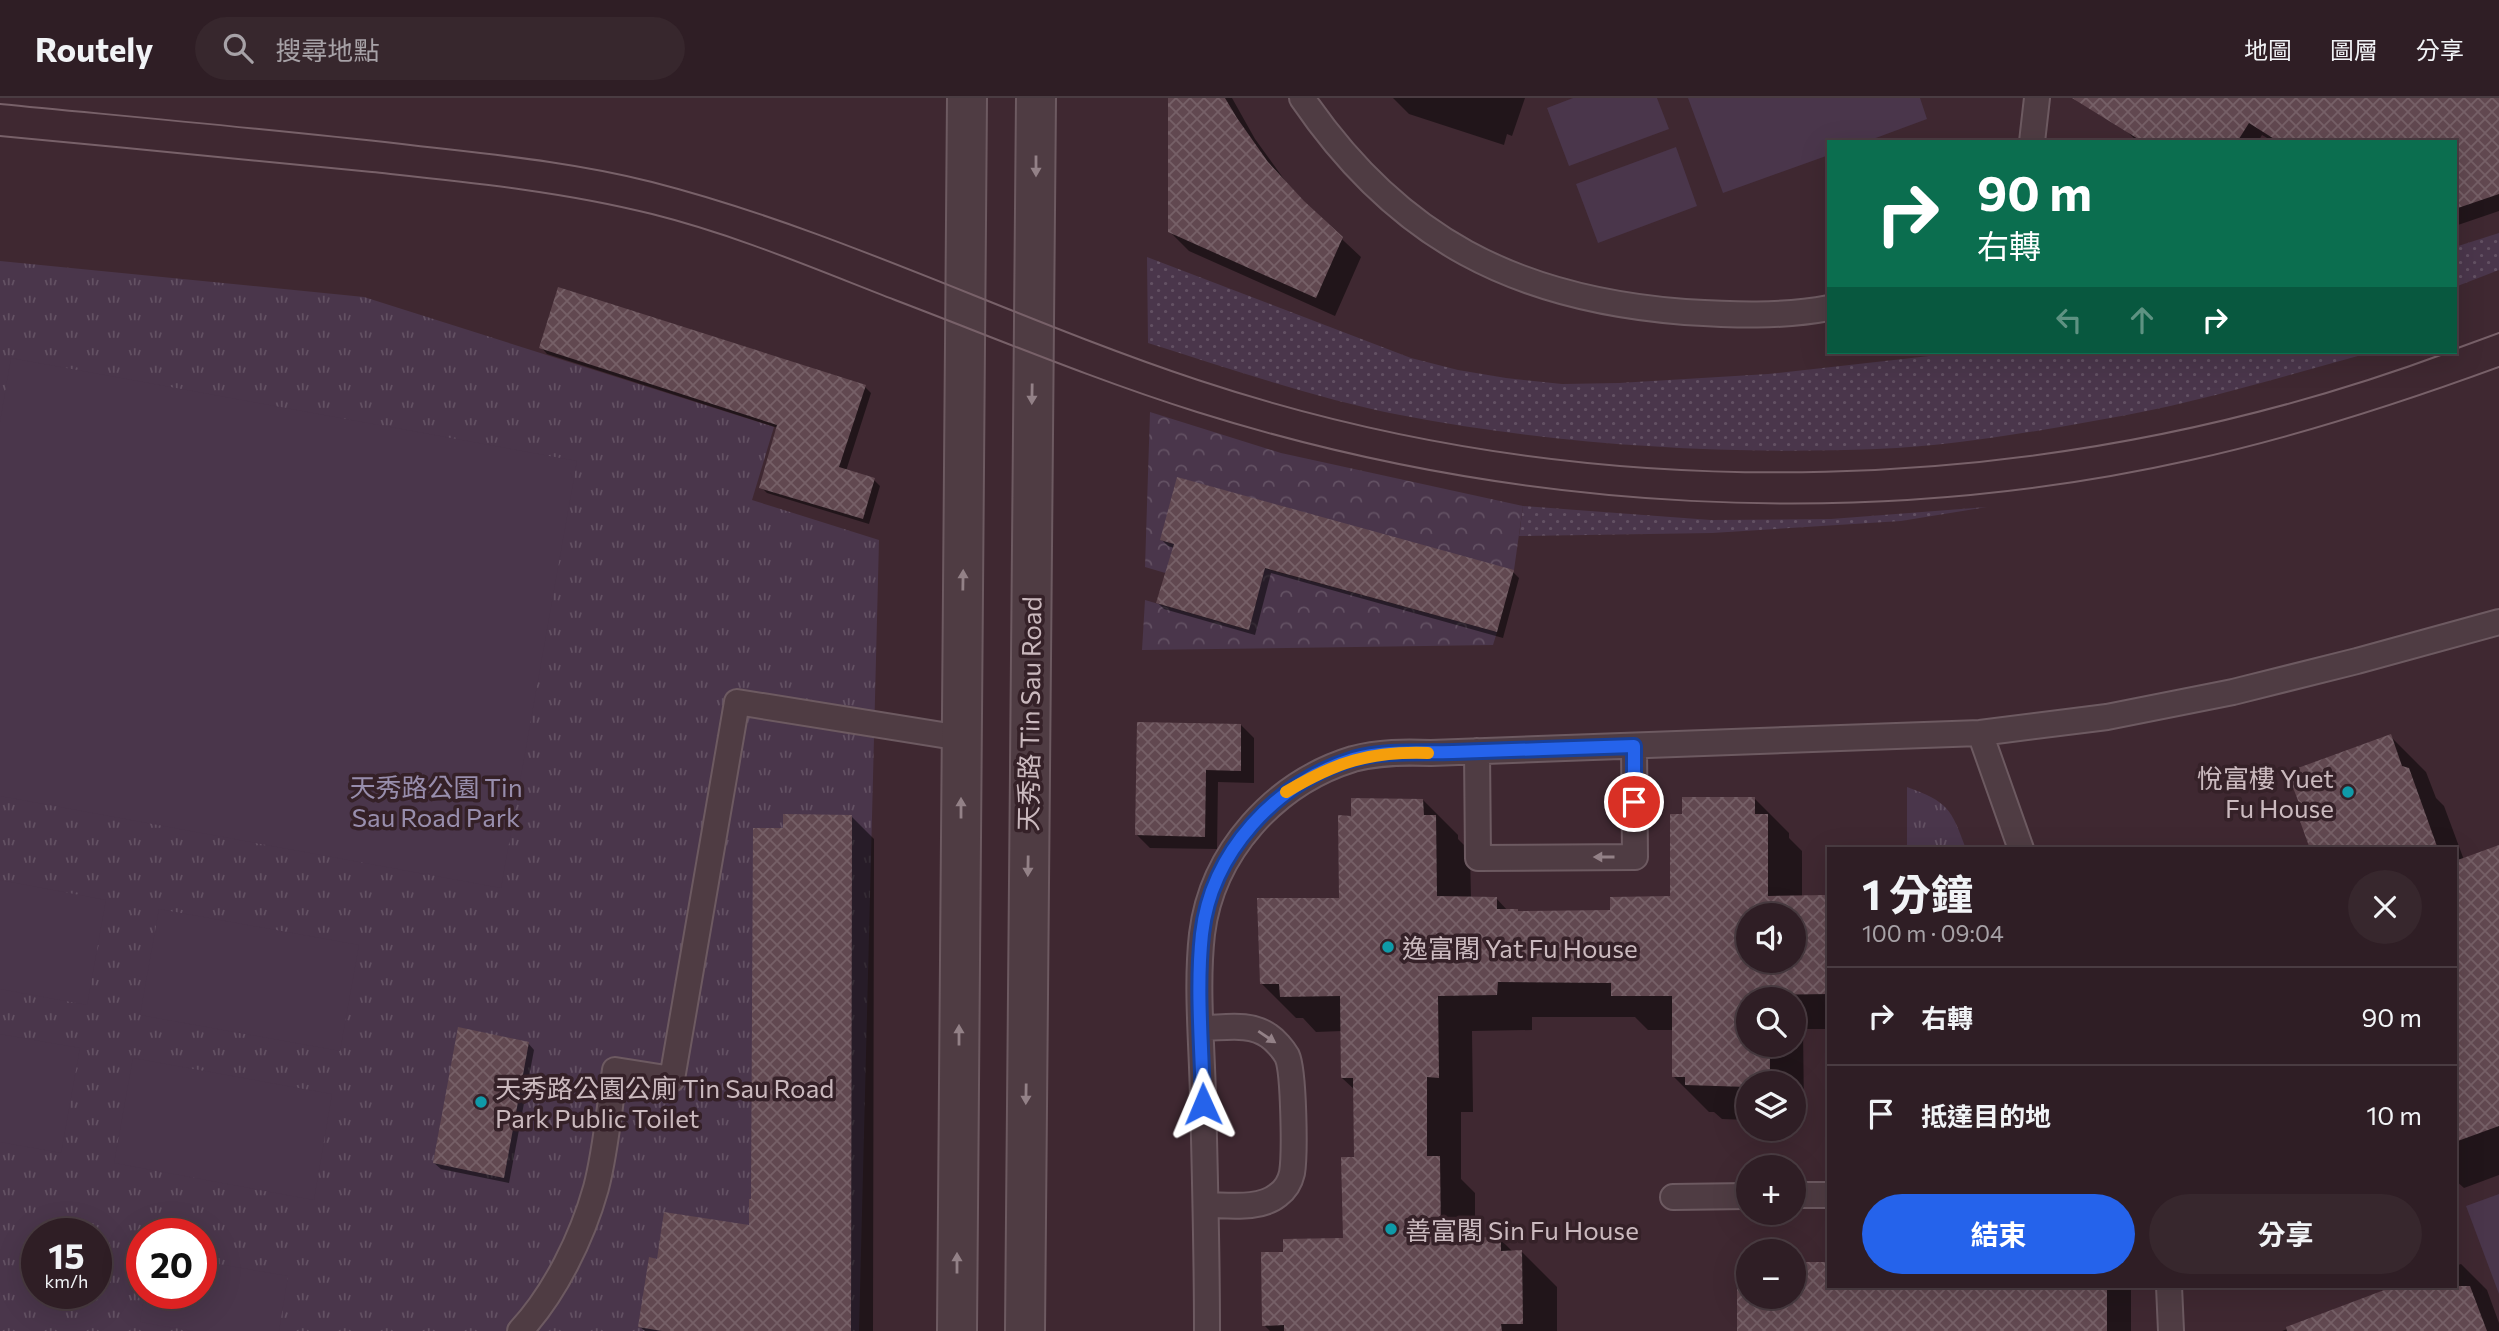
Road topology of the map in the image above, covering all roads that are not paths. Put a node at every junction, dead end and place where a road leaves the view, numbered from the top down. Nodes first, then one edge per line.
1 (967, 98) edge
2 (1036, 98) edge
3 (1302, 98) edge
4 (2038, 98) edge
5 (2032, 140) edge
6 (1827, 308) edge
7 (2499, 622) edge
8 (1980, 733) junction
9 (961, 738) junction
10 (1634, 746) junction
11 (1477, 751) junction
12 (2020, 847) edge
13 (1202, 1028) junction
14 (1806, 1195) edge
15 (1827, 1195) edge
16 (1736, 1196) edge
17 (1674, 1197) dead end
18 (1206, 1205) junction
19 (2169, 1288) edge
20 (520, 1331) edge
21 (957, 1331) edge
22 (1025, 1331) edge
23 (1207, 1331) edge
24 (2171, 1331) edge

9 -> 1 street
2 -> 22 street, 天秀路 Tin Sau Road
3 - 6 lane
4 - 5 lane
7 - 8 lane
8 - 10 lane
8 - 12 lane
9 - 20 lane
21 -> 9 street
10 - 11 lane
10 -> 11 lane
11 - 13 lane
13 - 18 lane
13 -> 18 lane
14 - 15 lane
16 - 17 lane
18 - 23 lane
19 - 24 lane

